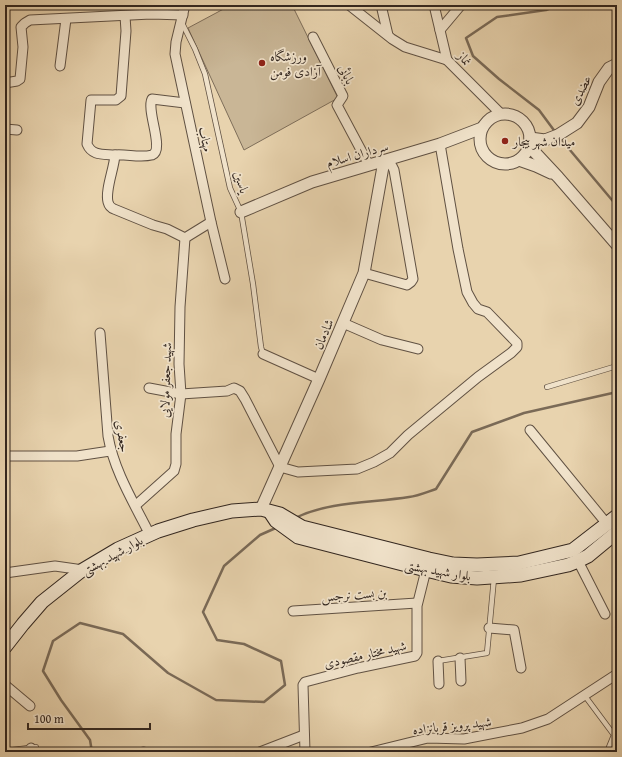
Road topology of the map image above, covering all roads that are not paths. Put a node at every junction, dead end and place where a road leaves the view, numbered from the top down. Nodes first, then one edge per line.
1 (185, 5) edge
2 (349, 5) edge
3 (381, 5) edge
4 (434, 5) edge
5 (461, 5) edge
6 (125, 16) junction
7 (66, 18) junction
8 (182, 18) junction
9 (440, 30) junction
10 (388, 35) junction
11 (313, 36) dead end
12 (447, 60) junction
13 (617, 64) edge
14 (60, 66) dead end
15 (5, 83) edge
16 (185, 103) junction
17 (501, 114) junction
18 (482, 128) junction
19 (5, 129) edge
20 (17, 130) dead end
21 (529, 142) junction
22 (440, 144) junction
23 (115, 155) junction
24 (519, 160) junction
25 (384, 161) junction
26 (369, 165) junction
27 (558, 177) junction
28 (241, 212) junction
29 (211, 222) junction
30 (185, 238) junction
31 (617, 245) edge
32 (364, 273) junction
33 (225, 279) dead end
34 (343, 323) junction
35 (100, 333) dead end
36 (418, 348) dead end
37 (263, 354) joint
38 (617, 366) edge
39 (319, 379) junction
40 (547, 387) dead end
41 (150, 388) dead end
42 (181, 394) junction
43 (530, 430) dead end
44 (110, 451) junction
45 (5, 456) edge
46 (280, 467) junction
47 (136, 505) junction
48 (272, 514) junction
49 (614, 524) edge
50 (150, 535) junction
51 (578, 561) junction
52 (427, 564) junction
53 (83, 570) junction
54 (5, 573) edge
55 (494, 577) junction
56 (417, 603) junction
57 (292, 611) dead end
58 (605, 614) dead end
59 (489, 628) junction
60 (5, 647) edge
61 (460, 658) junction
62 (438, 661) joint
63 (521, 668) dead end
64 (617, 674) edge
65 (461, 681) dead end
66 (5, 684) edge
67 (439, 684) dead end
68 (585, 696) junction
69 (30, 706) dead end
70 (304, 735) junction
71 (33, 749) edge
72 (5, 751) edge
73 (260, 752) edge
74 (305, 752) edge
75 (370, 752) edge
76 (607, 752) edge

1 - 8 street, مهتاب
2 - 10 street
3 - 10 street
4 - 9 street, نماز
5 - 9 street
6 - 7 street
6 - 8 street
6 - 23 street
7 - 14 street
7 - 15 street
8 - 16 street, مهتاب
8 - 28 lane, یاسین
9 - 12 street, نماز
10 - 12 street
11 - 26 street, بابائی
12 - 17 street, نماز
13 - 21 street, عضدی
16 - 23 street
16 - 29 street, مهتاب
17 - 18 street
17 - 21 street
18 - 22 street, سرداران اسلام
18 - 24 street
19 - 20 street
21 - 24 street
21 - 27 street
22 - 25 street, سرداران اسلام
22 - 46 street
23 - 30 street
24 - 27 street
25 - 26 street, سرداران اسلام
25 - 32 street, شادمان
25 - 32 street
26 - 28 street, سرداران اسلام
27 - 31 street
28 - 37 lane, یاسین
29 - 30 street
29 - 33 street, مهتاب
30 - 42 street, شهید جعفر مولایی
32 - 34 street, شادمان
34 - 36 street
34 - 39 street, شادمان
35 - 44 street, جعفری
37 - 39 street
38 - 40 lane
39 - 46 street, شادمان
41 - 42 street
42 - 46 street
42 - 47 street, شهید جعفر مولایی
43 - 49 street
44 - 45 street
44 - 47 street, جعفری
46 - 48 street, شادمان
47 - 50 street, جعفری
48 - 50 main road, بلوار شهید بهشتی
48 - 52 main road, بلوار شهید بهشتی
49 - 51 main road, بلوار شهید بهشتی
49 - 52 main road, بلوار شهید بهشتی
50 - 53 main road, بلوار شهید بهشتی
51 - 55 main road, بلوار شهید بهشتی
51 - 58 street
52 - 55 main road, بلوار شهید بهشتی
52 - 56 street, شهید مختار مقصودی
53 - 54 street
53 - 60 main road, بلوار شهید بهشتی
55 - 59 lane
56 - 57 street, بن بست نرجس
56 - 70 street, شهید مختار مقصودی
59 - 61 lane
59 - 63 street
61 - 62 lane
61 - 65 street
62 - 67 street
64 - 68 street, شهید پرویز قربانزاده
66 - 69 street
68 - 75 street, شهید پرویز قربانزاده
68 - 76 lane
70 - 73 street
70 - 74 street, شهید مختار مقصودی
71 - 72 lane

